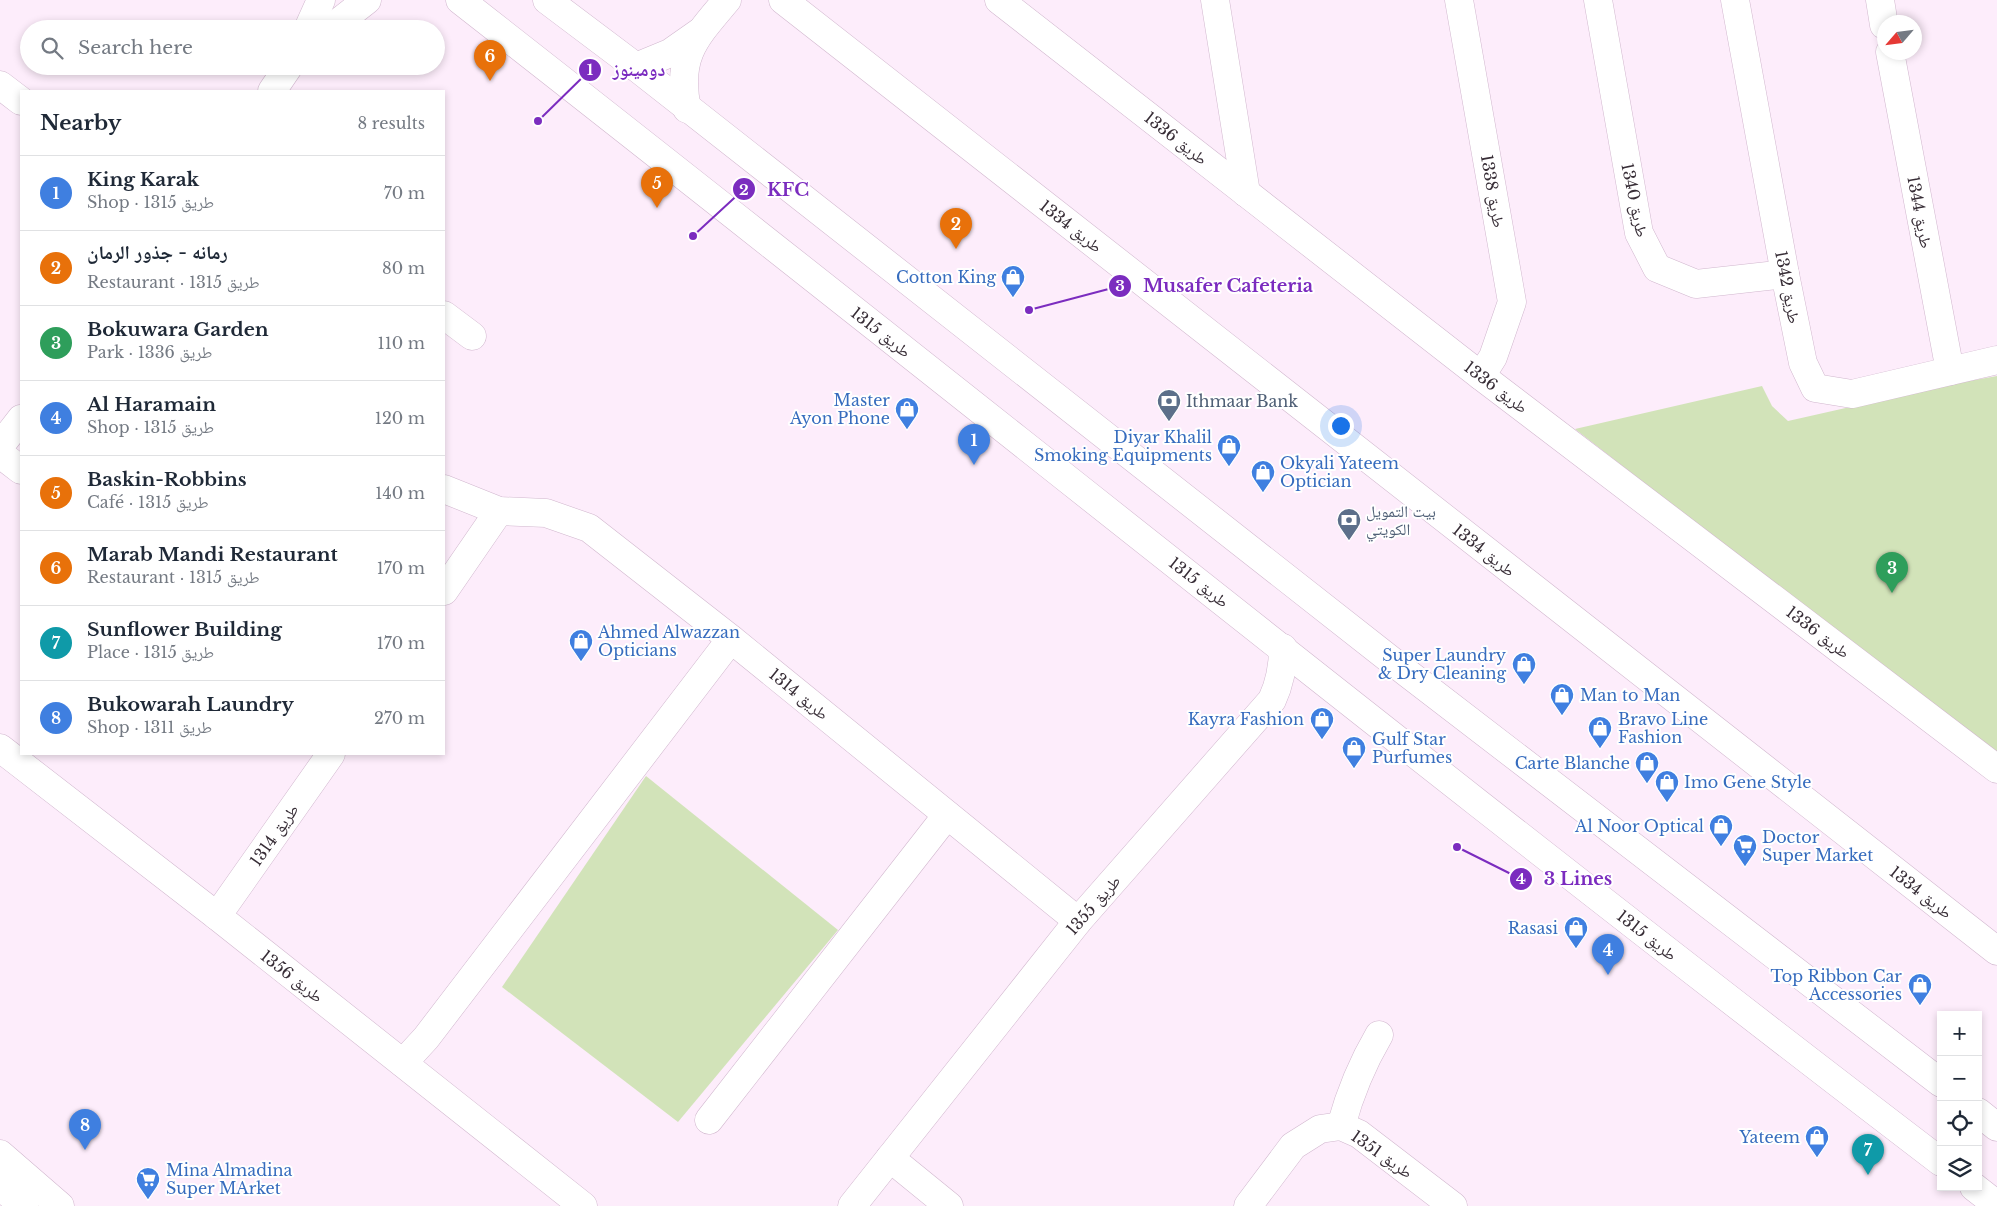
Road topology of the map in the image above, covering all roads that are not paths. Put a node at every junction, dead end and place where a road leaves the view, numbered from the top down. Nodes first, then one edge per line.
1 (321, 0) edge
2 (367, 0) edge
3 (460, 0) edge
4 (547, 0) edge
5 (727, 0) edge
6 (783, 0) edge
7 (999, 0) edge
8 (1215, 0) edge
9 (1459, 0) edge
10 (1598, 0) edge
11 (1735, 0) edge
12 (1880, 0) edge
13 (1882, 15) edge
14 (312, 20) edge
15 (341, 20) edge
16 (701, 32) junction
17 (1892, 60) edge
18 (636, 67) junction
19 (283, 75) edge
20 (0, 84) edge
21 (273, 90) edge
22 (20, 100) edge
23 (687, 108) junction
24 (1246, 193) junction
25 (1785, 274) junction
26 (445, 316) edge
27 (472, 336) dead end
28 (1997, 360) edge
29 (1950, 371) junction
30 (1481, 376) junction
31 (20, 420) edge
32 (0, 446) edge
33 (0, 454) edge
34 (20, 469) edge
35 (445, 489) edge
36 (499, 511) junction
37 (445, 590) edge
38 (731, 639) junction
39 (1283, 648) junction
40 (0, 748) edge
41 (330, 755) edge
42 (1997, 769) edge
43 (947, 815) junction
44 (217, 916) junction
45 (1078, 922) junction
46 (1997, 951) edge
47 (1379, 1035) dead end
48 (403, 1063) junction
49 (1937, 1080) edge
50 (1982, 1115) edge
51 (709, 1120) dead end
52 (1341, 1126) junction
53 (1997, 1126) edge
54 (0, 1154) edge
55 (890, 1158) junction
56 (1937, 1159) edge
57 (0, 1186) edge
58 (1979, 1191) edge
59 (1997, 1205) edge
60 (24, 1206) edge
61 (60, 1206) edge
62 (583, 1206) edge
63 (852, 1206) edge
64 (949, 1206) edge
65 (1248, 1206) edge
66 (1453, 1206) edge

1 - 14 street
2 - 15 street
3 - 39 street, طريق 1315
4 - 18 street
5 - 16 street
6 - 46 street, طريق 1334
7 - 24 street, طريق 1336
8 - 24 street
9 - 30 street, طريق 1338
10 - 25 street, طريق 1340
11 - 25 street, طريق 1342
12 - 13 street
16 - 18 street
16 - 23 street
17 - 29 street, طريق 1344
18 - 23 street
19 - 21 street
20 - 22 street
23 - 49 street
24 - 30 street, طريق 1336
25 - 29 street, طريق 1342
26 - 27 street
28 - 29 street, طريق 1342
30 - 42 street, طريق 1336
31 - 32 street
33 - 34 street
35 - 36 street, طريق 1314
36 - 37 street
36 - 38 street, طريق 1314
38 - 43 street, طريق 1314
38 - 48 street
39 - 45 street, طريق 1355
39 - 56 street, طريق 1315
40 - 44 street, طريق 1356
41 - 44 street, طريق 1314
43 - 45 street, طريق 1314
43 - 51 street
44 - 48 street, طريق 1356
45 - 55 street, طريق 1355
47 - 52 street
48 - 62 street, طريق 1356
50 - 53 street
52 - 65 street, طريق 1351
52 - 66 street, طريق 1351
54 - 61 street
55 - 63 street, طريق 1355
55 - 64 street
57 - 60 street
58 - 59 street

